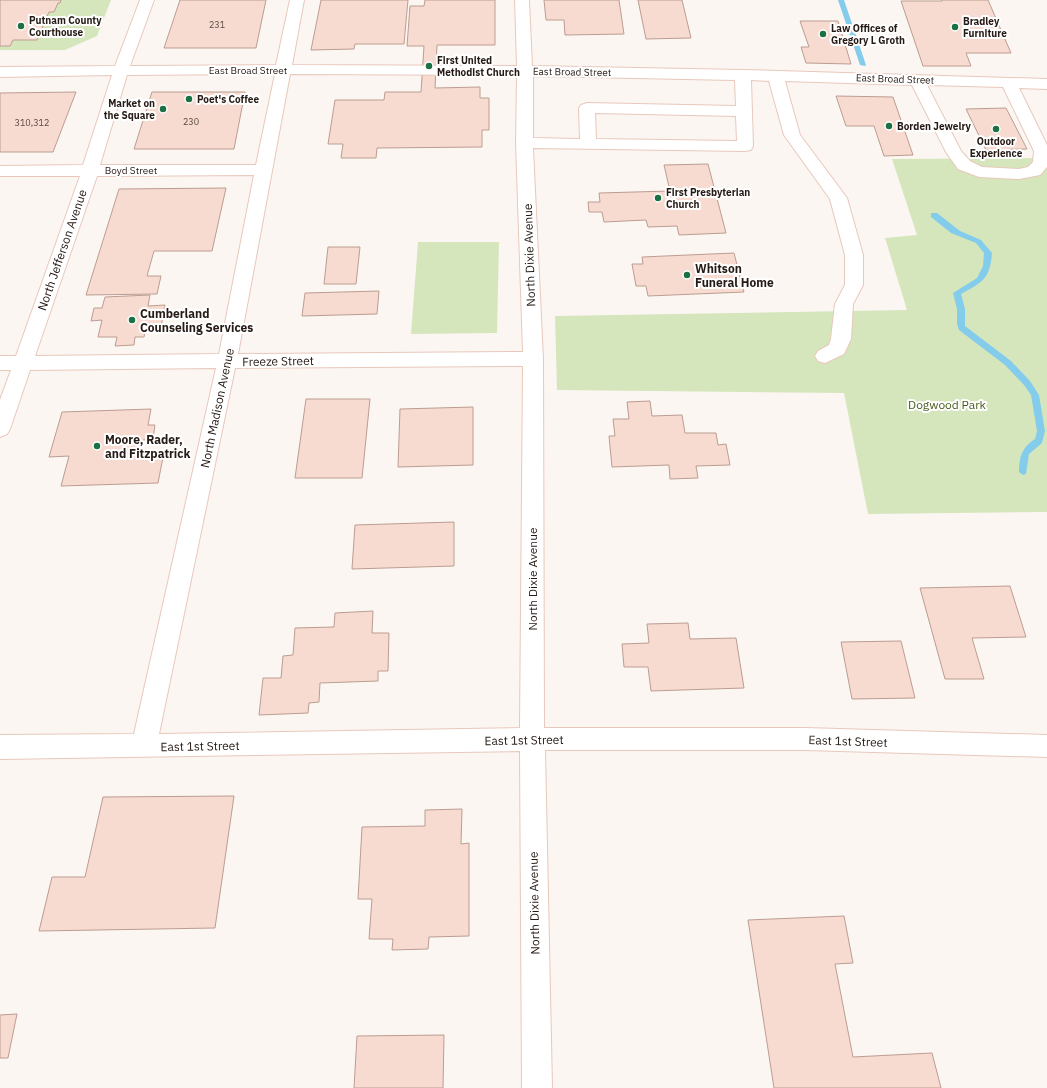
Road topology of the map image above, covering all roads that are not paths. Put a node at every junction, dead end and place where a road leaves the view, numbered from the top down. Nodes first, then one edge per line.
1 (147, 0) edge
2 (297, 0) edge
3 (522, 0) edge
4 (282, 69) junction
5 (121, 71) junction
6 (525, 71) junction
7 (0, 72) edge
8 (743, 75) junction
9 (776, 76) junction
10 (917, 80) junction
11 (1008, 82) junction
12 (1047, 84) edge
13 (743, 111) junction
14 (524, 143) junction
15 (588, 144) junction
16 (263, 170) junction
17 (0, 171) edge
18 (90, 171) junction
19 (825, 356) dead end
20 (533, 358) junction
21 (227, 362) junction
22 (0, 364) edge
23 (23, 364) junction
24 (0, 429) edge
25 (532, 740) junction
26 (144, 746) junction
27 (1047, 746) edge
28 (0, 747) edge
29 (537, 1088) edge

1 - 5 street, North Jefferson Avenue
2 - 4 street, North Madison Avenue
3 - 6 street, North Dixie Avenue
4 - 5 street, East Broad Street
4 - 6 street, East Broad Street
4 - 16 street, North Madison Avenue
5 - 7 street, East Broad Street
5 - 18 street, North Jefferson Avenue
6 - 8 street, East Broad Street
6 - 14 street, North Dixie Avenue
8 - 9 street, East Broad Street
8 - 13 street
9 - 10 street, East Broad Street
9 - 19 street
10 - 11 street, East Broad Street
10 - 11 street
11 - 12 street, East Broad Street
13 - 15 street
13 - 15 street
14 - 15 street
14 - 20 street, North Dixie Avenue
16 - 18 street, Boyd Street
16 - 21 street, North Madison Avenue
17 - 18 street, Boyd Street
18 - 23 street, North Jefferson Avenue
20 - 21 street, Freeze Street
20 - 25 street, North Dixie Avenue
21 - 23 street, Freeze Street
21 - 26 street, North Madison Avenue
22 - 23 street, Freeze Street
23 - 24 street, North Jefferson Avenue
25 - 26 street, East 1st Street
25 - 27 street, East 1st Street
25 - 29 street, North Dixie Avenue
26 - 28 street, East 1st Street

